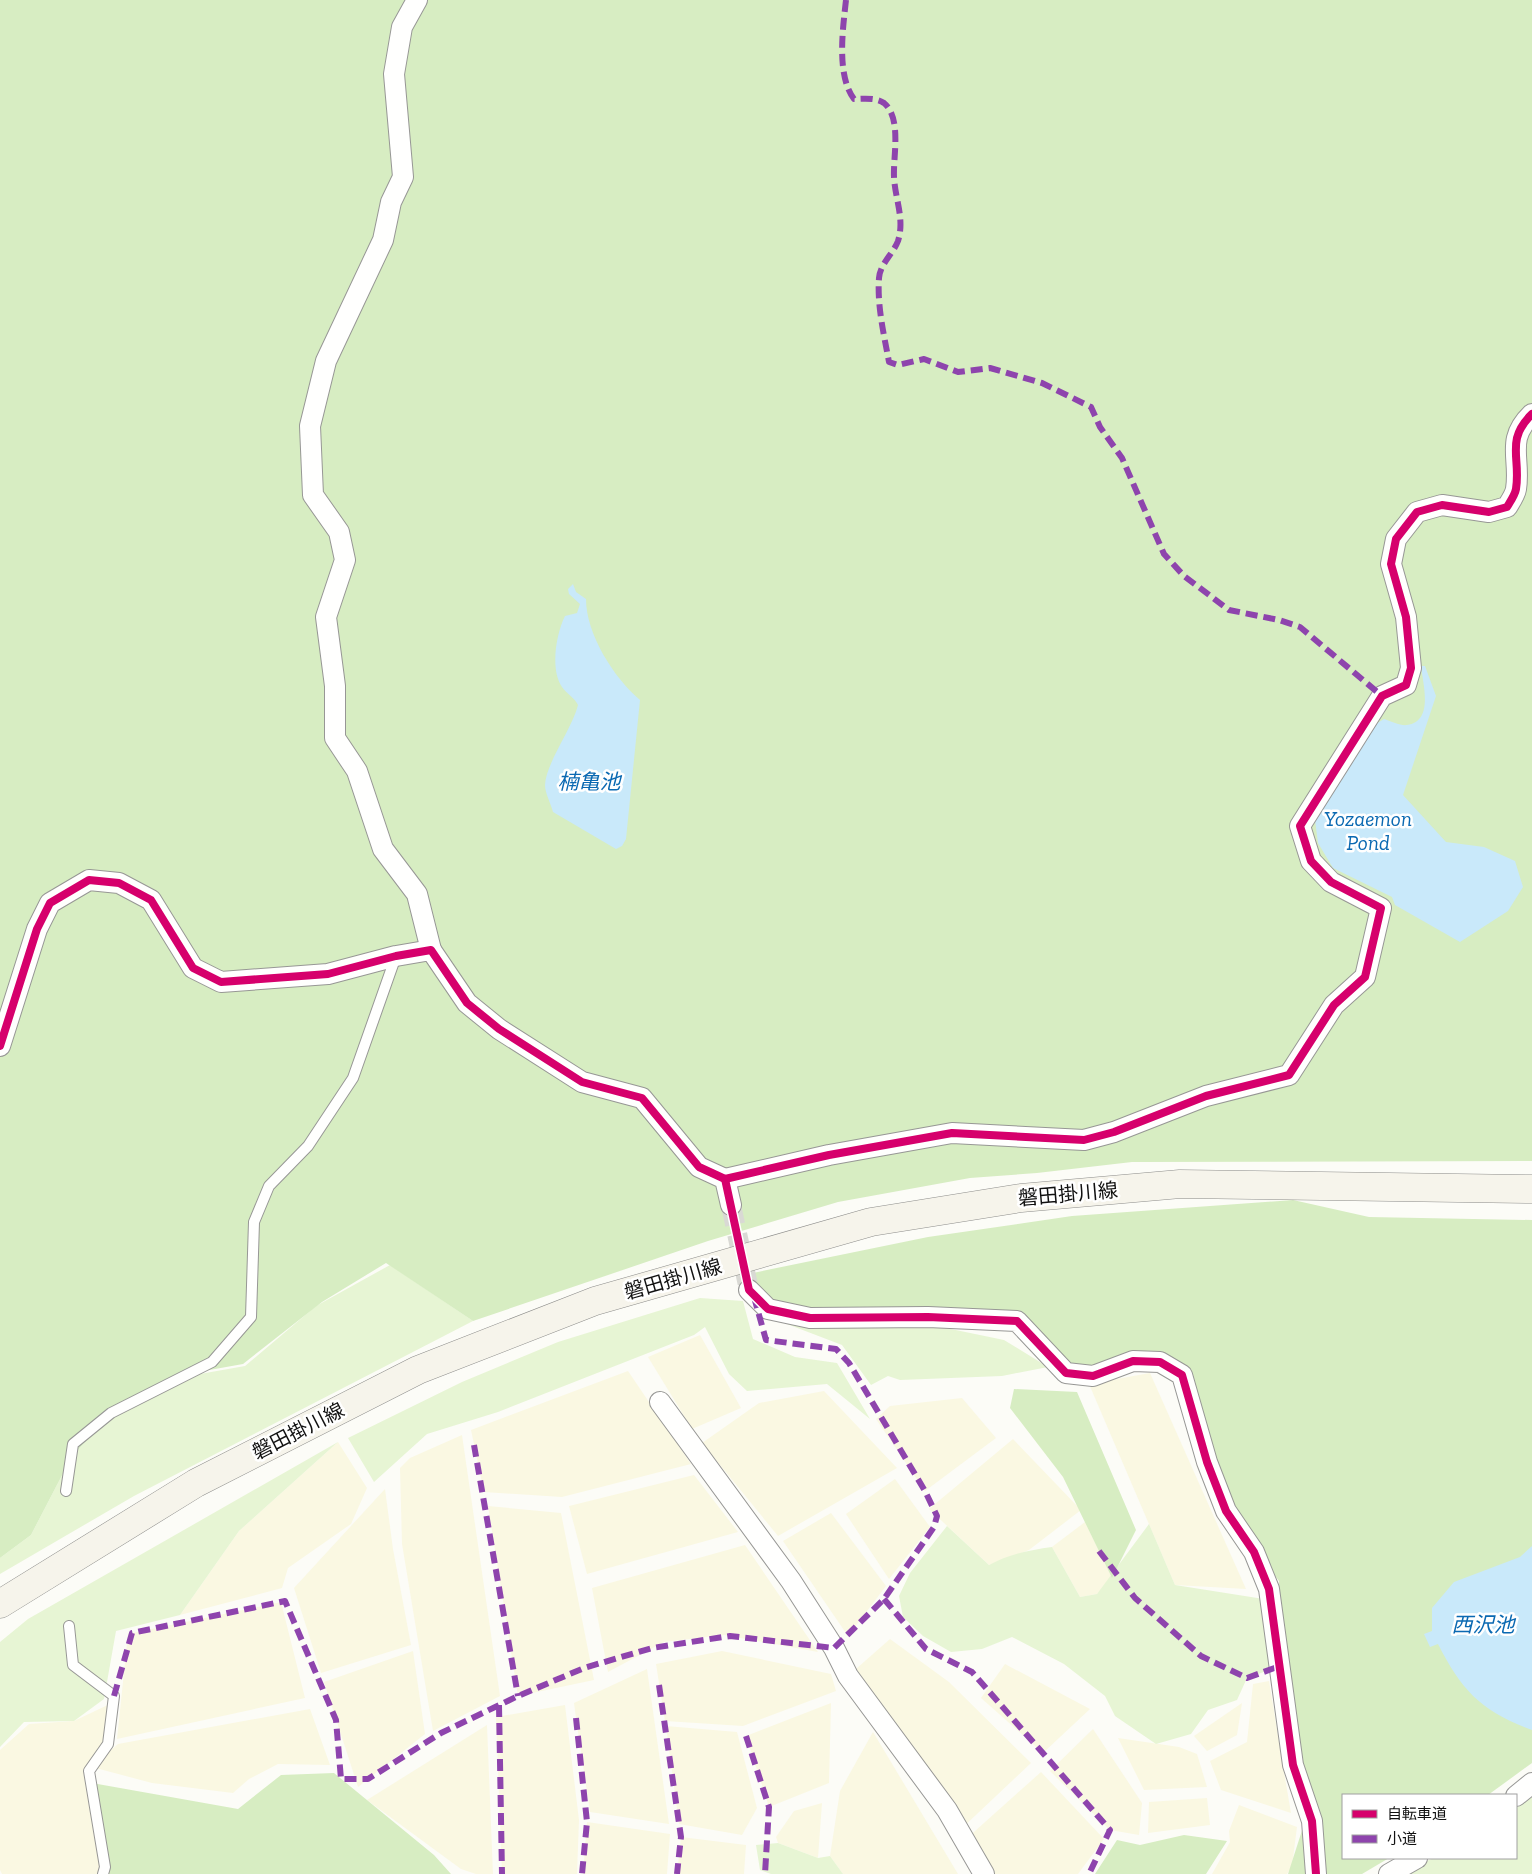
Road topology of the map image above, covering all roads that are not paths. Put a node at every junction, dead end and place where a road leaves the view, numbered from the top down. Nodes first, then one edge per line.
1 (416, 0) edge
2 (1532, 414) edge
3 (430, 950) junction
4 (396, 956) junction
5 (0, 1046) edge
6 (725, 1179) junction
7 (1532, 1189) edge
8 (731, 1205) tunnel mouth
9 (749, 1290) tunnel mouth
10 (660, 1402) dead end
11 (66, 1491) dead end
12 (0, 1604) edge
13 (69, 1626) dead end
14 (1532, 1782) edge
15 (1517, 1795) edge
16 (1414, 1859) edge
17 (103, 1874) edge
18 (984, 1874) edge
19 (1316, 1874) edge
20 (1389, 1874) edge

1 - 3 street
2 - 6 street
3 - 4 street
3 - 6 street
4 - 5 street
4 - 11 lane
6 - 8 street
7 - 12 main road, 磐田掛川線
9 - 19 street
10 - 18 street
13 - 17 lane
14 - 15 street
16 - 20 street

